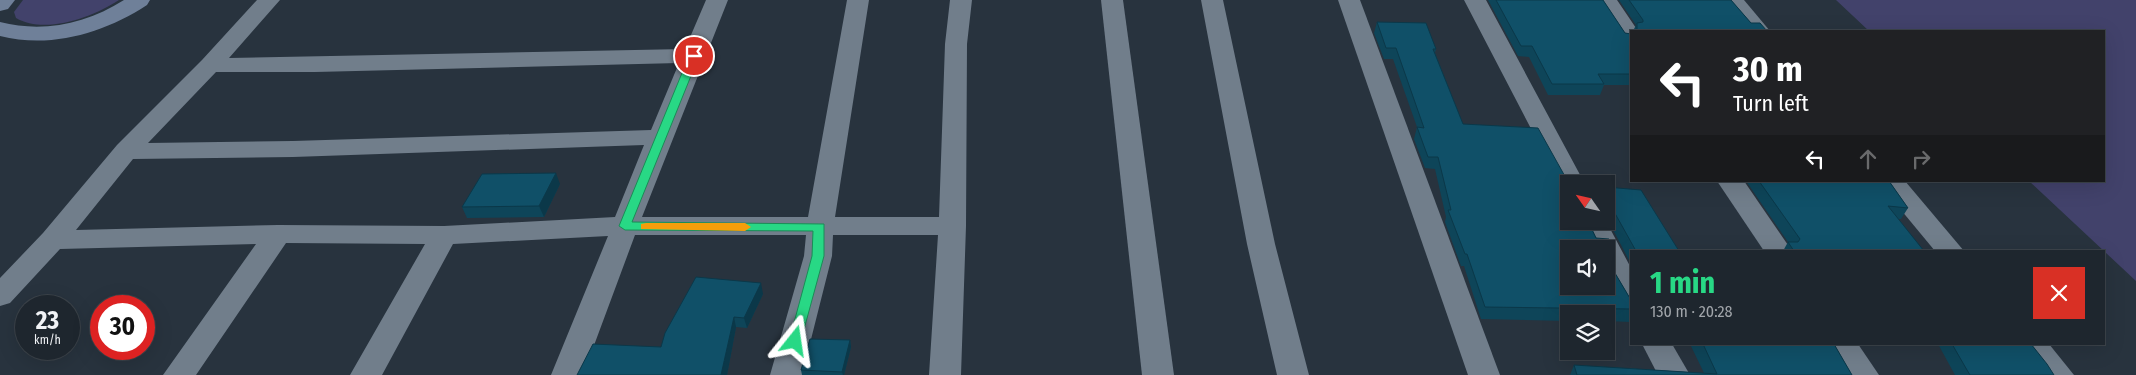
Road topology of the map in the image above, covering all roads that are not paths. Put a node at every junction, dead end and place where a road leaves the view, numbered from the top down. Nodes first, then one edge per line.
1 (4, 0) edge
2 (139, 0) edge
3 (269, 0) edge
4 (717, 0) edge
5 (858, 0) edge
6 (961, 0) edge
7 (1112, 0) edge
8 (1212, 0) edge
9 (1349, 0) edge
10 (1475, 0) edge
11 (1606, 0) edge
12 (1732, 0) edge
13 (0, 4) edge
14 (0, 28) edge
15 (1758, 30) edge
16 (1630, 36) edge
17 (694, 56) junction
18 (210, 65) junction
19 (660, 136) junction
20 (126, 151) junction
21 (1567, 175) edge
22 (1731, 182) edge
23 (1891, 182) edge
24 (625, 226) junction
25 (952, 226) junction
26 (820, 227) junction
27 (1597, 230) edge
28 (278, 234) junction
29 (444, 235) junction
30 (53, 240) junction
31 (1777, 250) edge
32 (1949, 250) edge
33 (1630, 292) edge
34 (0, 296) edge
35 (1659, 345) edge
36 (1843, 345) edge
37 (2032, 345) edge
38 (179, 375) edge
39 (366, 375) edge
40 (568, 375) edge
41 (786, 375) edge
42 (946, 375) edge
43 (1158, 375) edge
44 (1293, 375) edge
45 (1484, 375) edge
46 (1674, 375) edge
47 (1864, 375) edge
48 (2058, 375) edge

1 - 13 street
2 - 14 street
3 - 18 street
4 - 17 street
5 - 26 street
6 - 25 street
7 - 43 street
8 - 44 street
9 - 45 street
10 - 21 street
11 - 16 street
12 - 15 street
17 - 18 street
17 - 19 street
18 - 20 street
19 - 20 street
19 - 24 street
20 - 30 street
22 - 31 street
23 - 32 street
24 - 26 street
24 - 29 street
24 - 40 street
25 - 26 street
25 - 42 street
26 - 41 street
27 - 33 street
28 - 29 street
28 - 30 street
28 - 38 street
29 - 39 street
30 - 34 street
35 - 46 street
36 - 47 street
37 - 48 street

